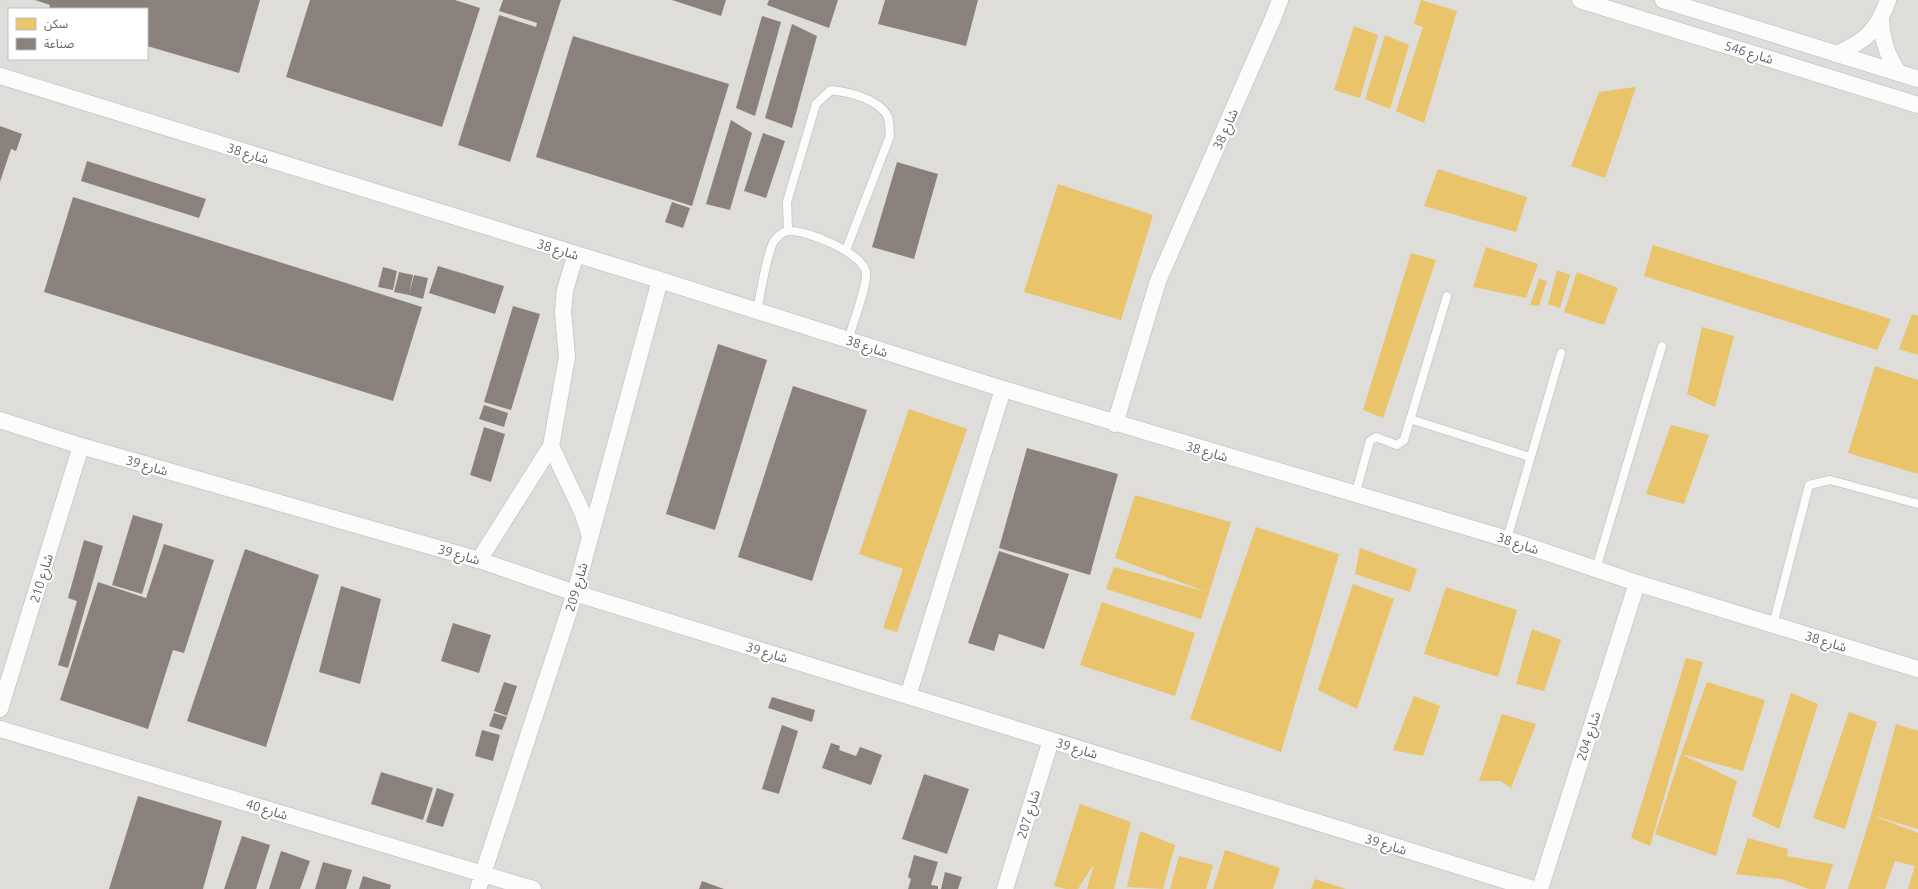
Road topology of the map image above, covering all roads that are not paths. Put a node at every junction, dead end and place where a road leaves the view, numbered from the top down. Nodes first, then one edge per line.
1 (1280, 0) edge
2 (1286, 0) edge
3 (1580, 0) edge
4 (1663, 0) edge
5 (1888, 0) edge
6 (1274, 16) junction
7 (1881, 19) junction
8 (1836, 54) junction
9 (1899, 73) junction
10 (0, 76) edge
11 (1918, 79) edge
12 (1918, 105) edge
13 (788, 231) junction
14 (846, 250) junction
15 (576, 254) junction
16 (660, 280) junction
17 (1446, 296) dead end
18 (757, 311) junction
19 (848, 340) junction
20 (1662, 346) dead end
21 (1561, 353) dead end
22 (1003, 389) junction
23 (1410, 419) junction
24 (0, 420) edge
25 (1115, 424) junction
26 (82, 446) junction
27 (551, 446) junction
28 (1530, 457) junction
29 (1354, 494) junction
30 (1918, 504) edge
31 (590, 536) junction
32 (1507, 539) junction
33 (478, 560) junction
34 (1596, 569) junction
35 (1637, 584) junction
36 (575, 593) junction
37 (1773, 625) junction
38 (1918, 669) edge
39 (908, 696) junction
40 (0, 709) edge
41 (0, 729) edge
42 (1051, 740) junction
43 (481, 882) edge
44 (533, 889) edge
45 (1005, 889) edge
46 (1533, 889) edge
47 (1540, 889) edge

1 - 6 street, شارع 38
2 - 6 street, شارع 38
3 - 12 street, شارع 546
4 - 8 street, شارع 546
5 - 7 street
6 - 25 street, شارع 38
7 - 8 street
7 - 9 street
8 - 9 street, شارع 546
9 - 11 street, شارع 546
10 - 15 street, شارع 38
13 - 14 lane
13 - 14 lane
13 - 18 lane
14 - 19 lane
15 - 16 street, شارع 38
15 - 27 street
16 - 18 street, شارع 38
16 - 31 street, شارع 209
17 - 23 lane
18 - 19 street, شارع 38
19 - 22 street, شارع 38
20 - 34 lane
21 - 28 lane
22 - 25 street, شارع 38
22 - 39 street
23 - 28 lane
23 - 29 lane
24 - 26 street, شارع 39
25 - 29 street, شارع 38
26 - 33 street, شارع 39
26 - 40 street, شارع 210
27 - 31 street
27 - 33 street
28 - 32 lane
29 - 32 street, شارع 38
30 - 37 lane
31 - 36 street, شارع 209
32 - 34 street, شارع 38
33 - 36 street, شارع 39
34 - 35 street, شارع 38
35 - 37 street, شارع 38
35 - 47 street, شارع 204
36 - 39 street, شارع 39
36 - 43 street, شارع 209
37 - 38 street, شارع 38
39 - 42 street, شارع 39
41 - 43 street, شارع 40
42 - 45 street, شارع 207
42 - 46 street, شارع 39
43 - 44 street, شارع 40

